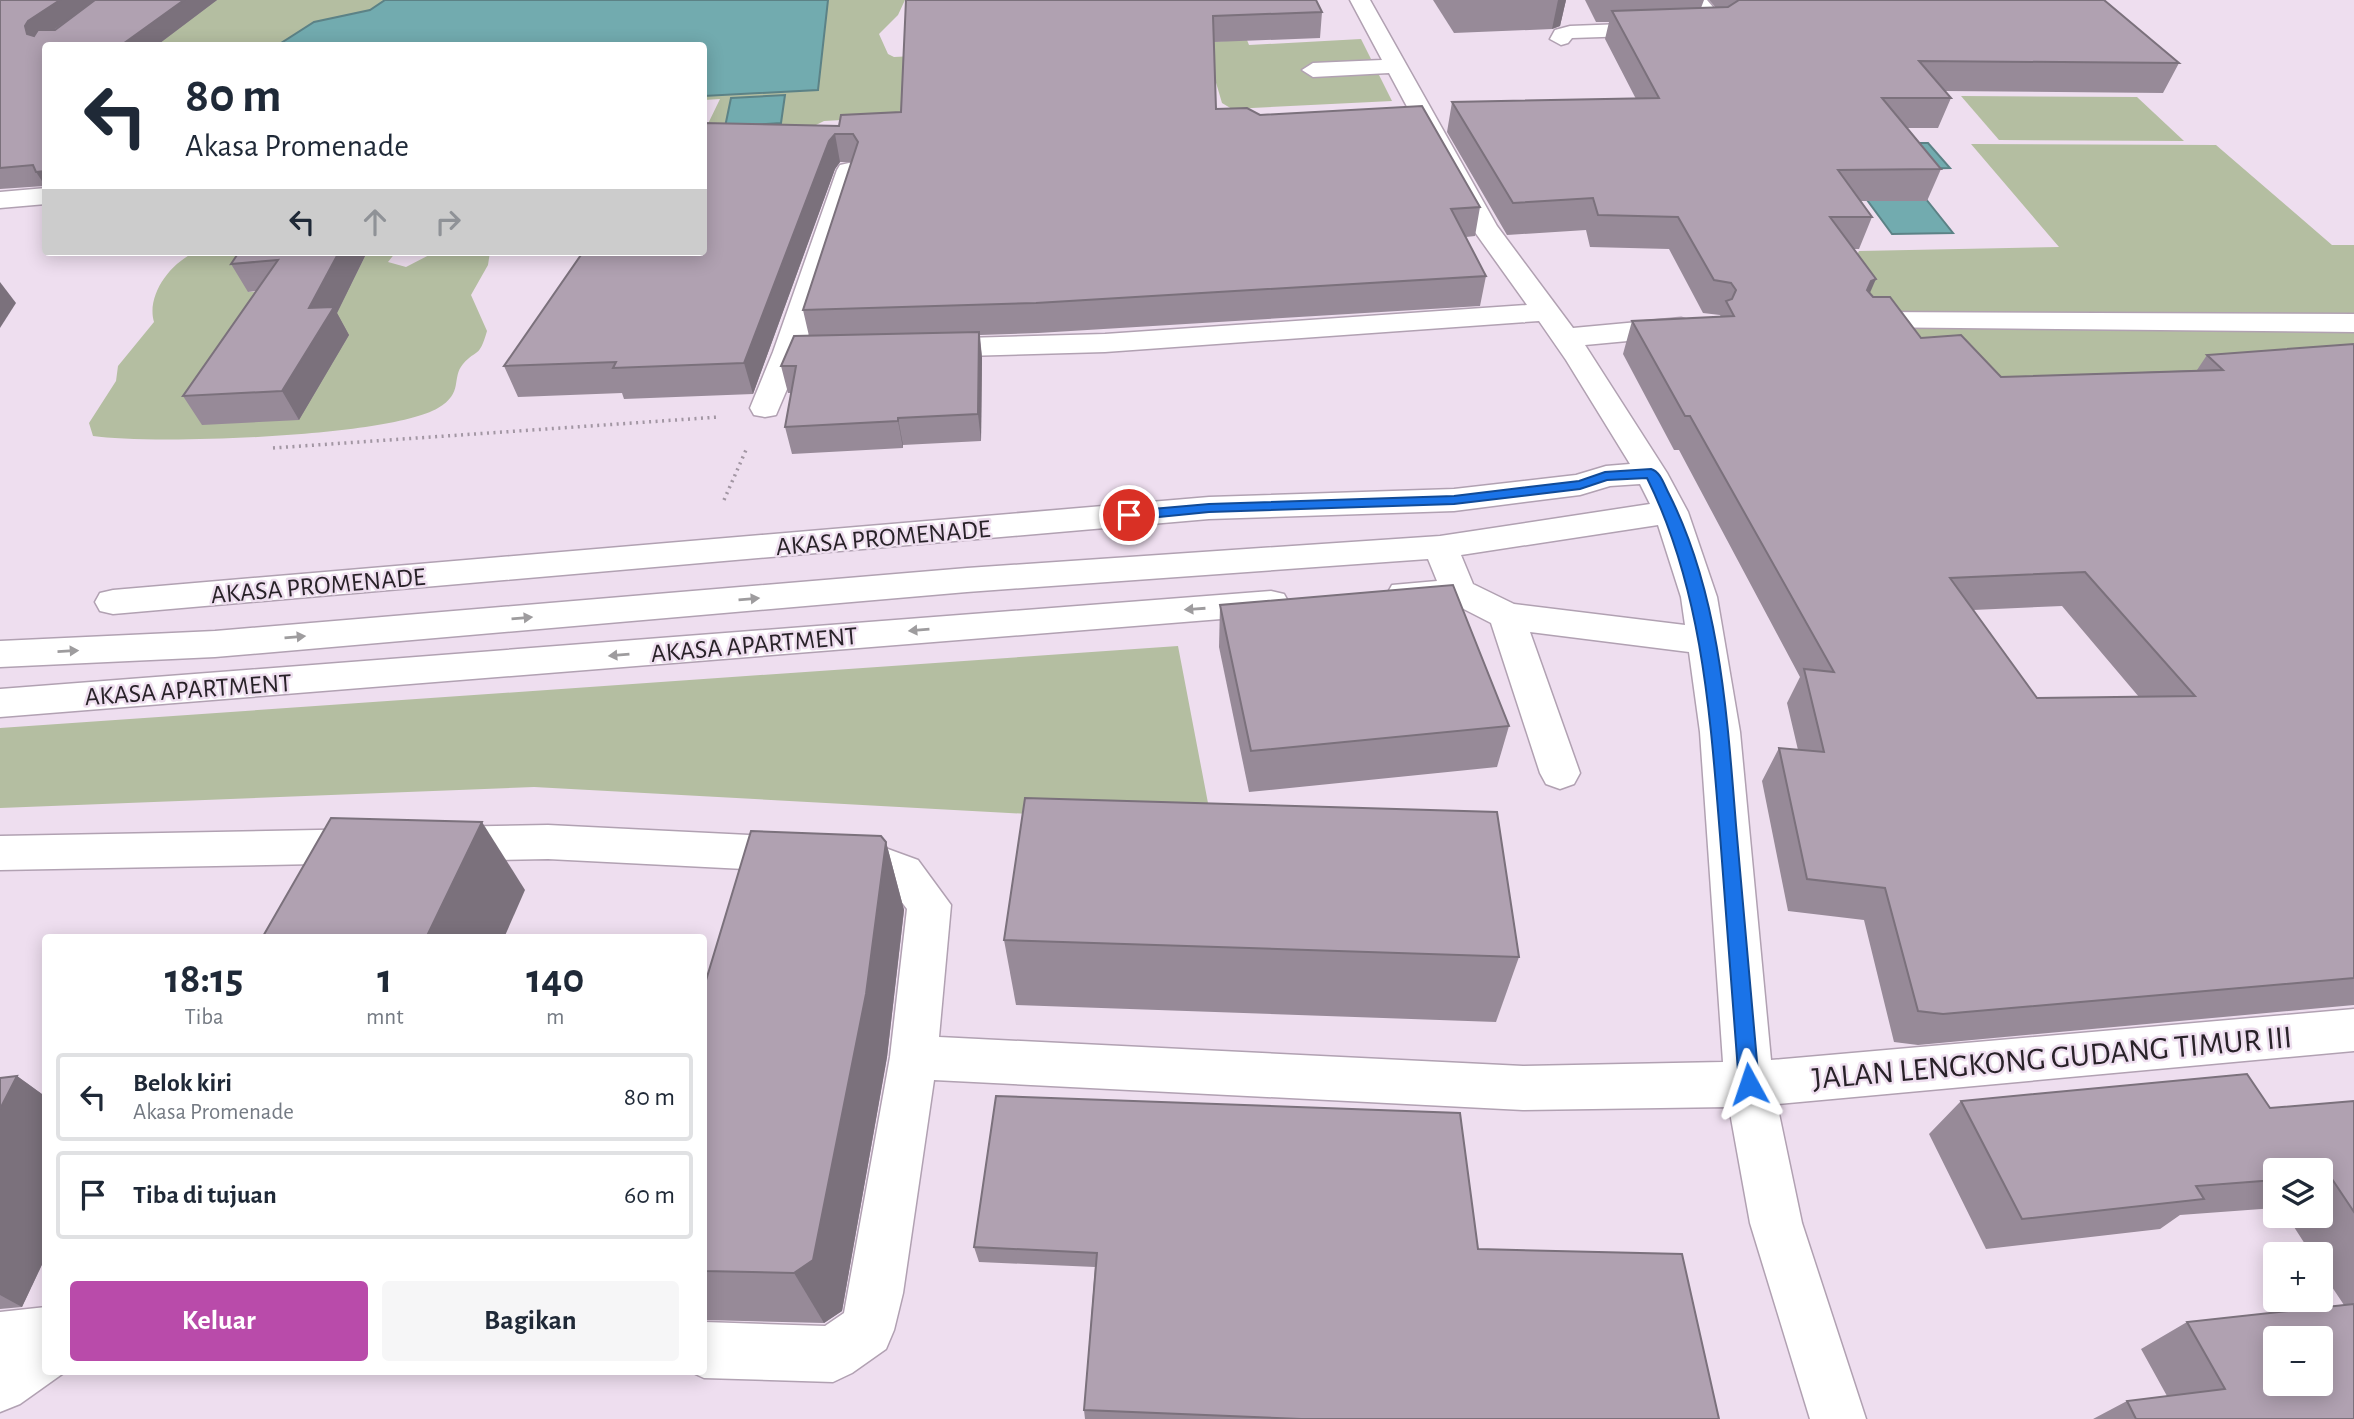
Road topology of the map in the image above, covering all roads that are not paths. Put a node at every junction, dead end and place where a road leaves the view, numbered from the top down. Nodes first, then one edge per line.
1 (1360, 0) edge
2 (1696, 0) edge
3 (1561, 39) dead end
4 (1395, 66) junction
5 (1313, 70) dead end
6 (849, 170) edge
7 (42, 196) edge
8 (0, 200) edge
9 (1869, 321) edge
10 (2354, 323) edge
11 (1709, 324) edge
12 (1555, 325) junction
13 (788, 352) junction
14 (765, 408) road end
15 (1651, 473) junction
16 (1671, 512) junction
17 (1440, 547) junction
18 (967, 580) junction
19 (1458, 592) junction
20 (1373, 596) edge
21 (1305, 601) edge
22 (113, 602) dead end
23 (1507, 616) junction
24 (966, 626) junction
25 (411, 627) junction
26 (1707, 641) junction
27 (0, 654) edge
28 (392, 674) junction
29 (0, 703) edge
30 (1560, 774) dead end
31 (0, 853) edge
32 (2354, 1030) edge
33 (914, 1056) junction
34 (1749, 1084) junction
35 (42, 1334) edge
36 (0, 1339) edge
37 (707, 1350) edge
38 (42, 1356) edge
39 (0, 1384) edge
40 (1838, 1419) edge

1 - 4 street
2 - 3 street
4 - 5 street
4 - 12 street
6 - 13 street
7 - 8 street
9 - 10 street
11 - 12 street
12 - 13 street
12 - 15 street
13 - 14 street
15 - 16 street
15 - 22 street, AKASA PROMENADE
16 - 17 street, AKASA APARTMENT
16 - 26 street
17 - 18 street, AKASA APARTMENT
17 - 19 street
18 - 24 street
25 -> 18 street, AKASA APARTMENT
19 - 20 street
19 - 23 street
21 -> 24 street, AKASA APARTMENT
23 - 26 street
23 - 30 street
24 -> 28 street, AKASA APARTMENT
27 -> 25 street, AKASA APARTMENT
25 - 28 street
26 - 34 street
28 - 29 street, AKASA APARTMENT
31 - 33 street
32 - 34 street, JALAN LENGKONG GUDANG TIMUR III
33 - 34 street, JALAN LENGKONG GUDANG TIMUR III
33 - 37 street
34 - 40 street
35 - 36 street
38 - 39 street

